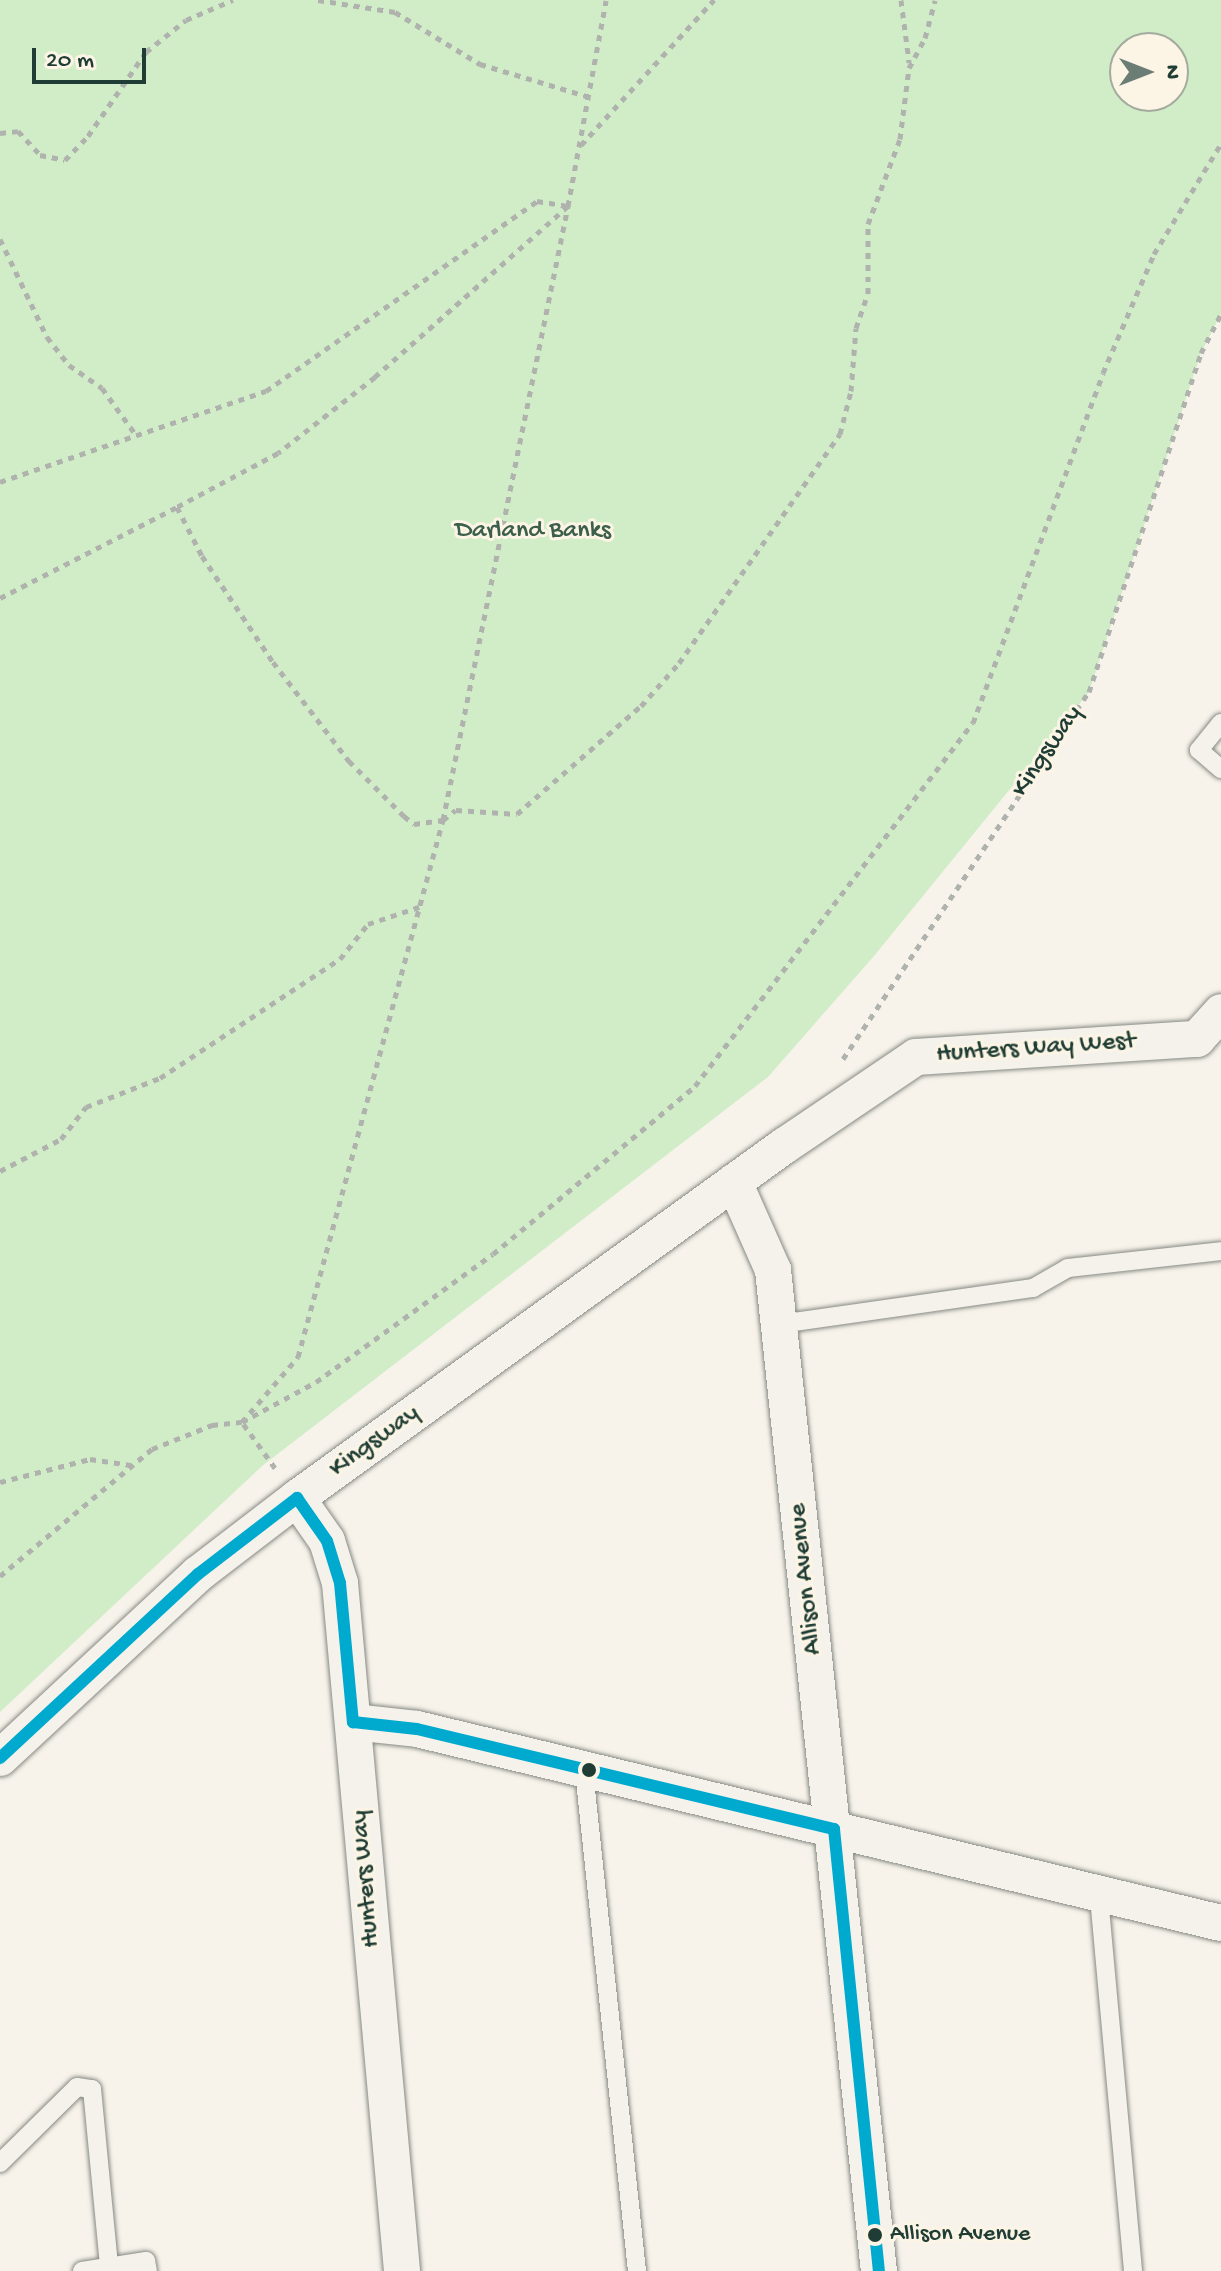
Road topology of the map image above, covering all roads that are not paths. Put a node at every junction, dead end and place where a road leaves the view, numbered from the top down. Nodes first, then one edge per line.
1 (1221, 723) edge
2 (1221, 769) edge
3 (1221, 1012) edge
4 (734, 1182) junction
5 (1221, 1251) edge
6 (780, 1324) junction
7 (297, 1498) junction
8 (353, 1722) junction
9 (0, 1758) edge
10 (584, 1771) junction
11 (834, 1829) junction
12 (1099, 1897) junction
13 (1221, 1923) edge
14 (0, 2163) edge
15 (109, 2266) junction
16 (82, 2271) edge
17 (148, 2271) edge
18 (402, 2271) edge
19 (637, 2271) edge
20 (879, 2271) edge
21 (1133, 2271) edge

1 - 2 lane
3 - 4 street, Hunters Way West
4 - 6 street, Allison Avenue
4 - 7 street, Kingsway
5 - 6 lane
6 - 11 street, Allison Avenue
7 - 8 street, Hunters Way
7 - 9 street, Kingsway
8 - 10 street
8 - 18 street, Hunters Way
10 - 11 street
10 - 19 lane
11 - 12 street
11 - 20 street, Allison Avenue
12 - 13 street
12 - 21 lane
14 - 15 lane
15 - 16 lane
15 - 17 lane

